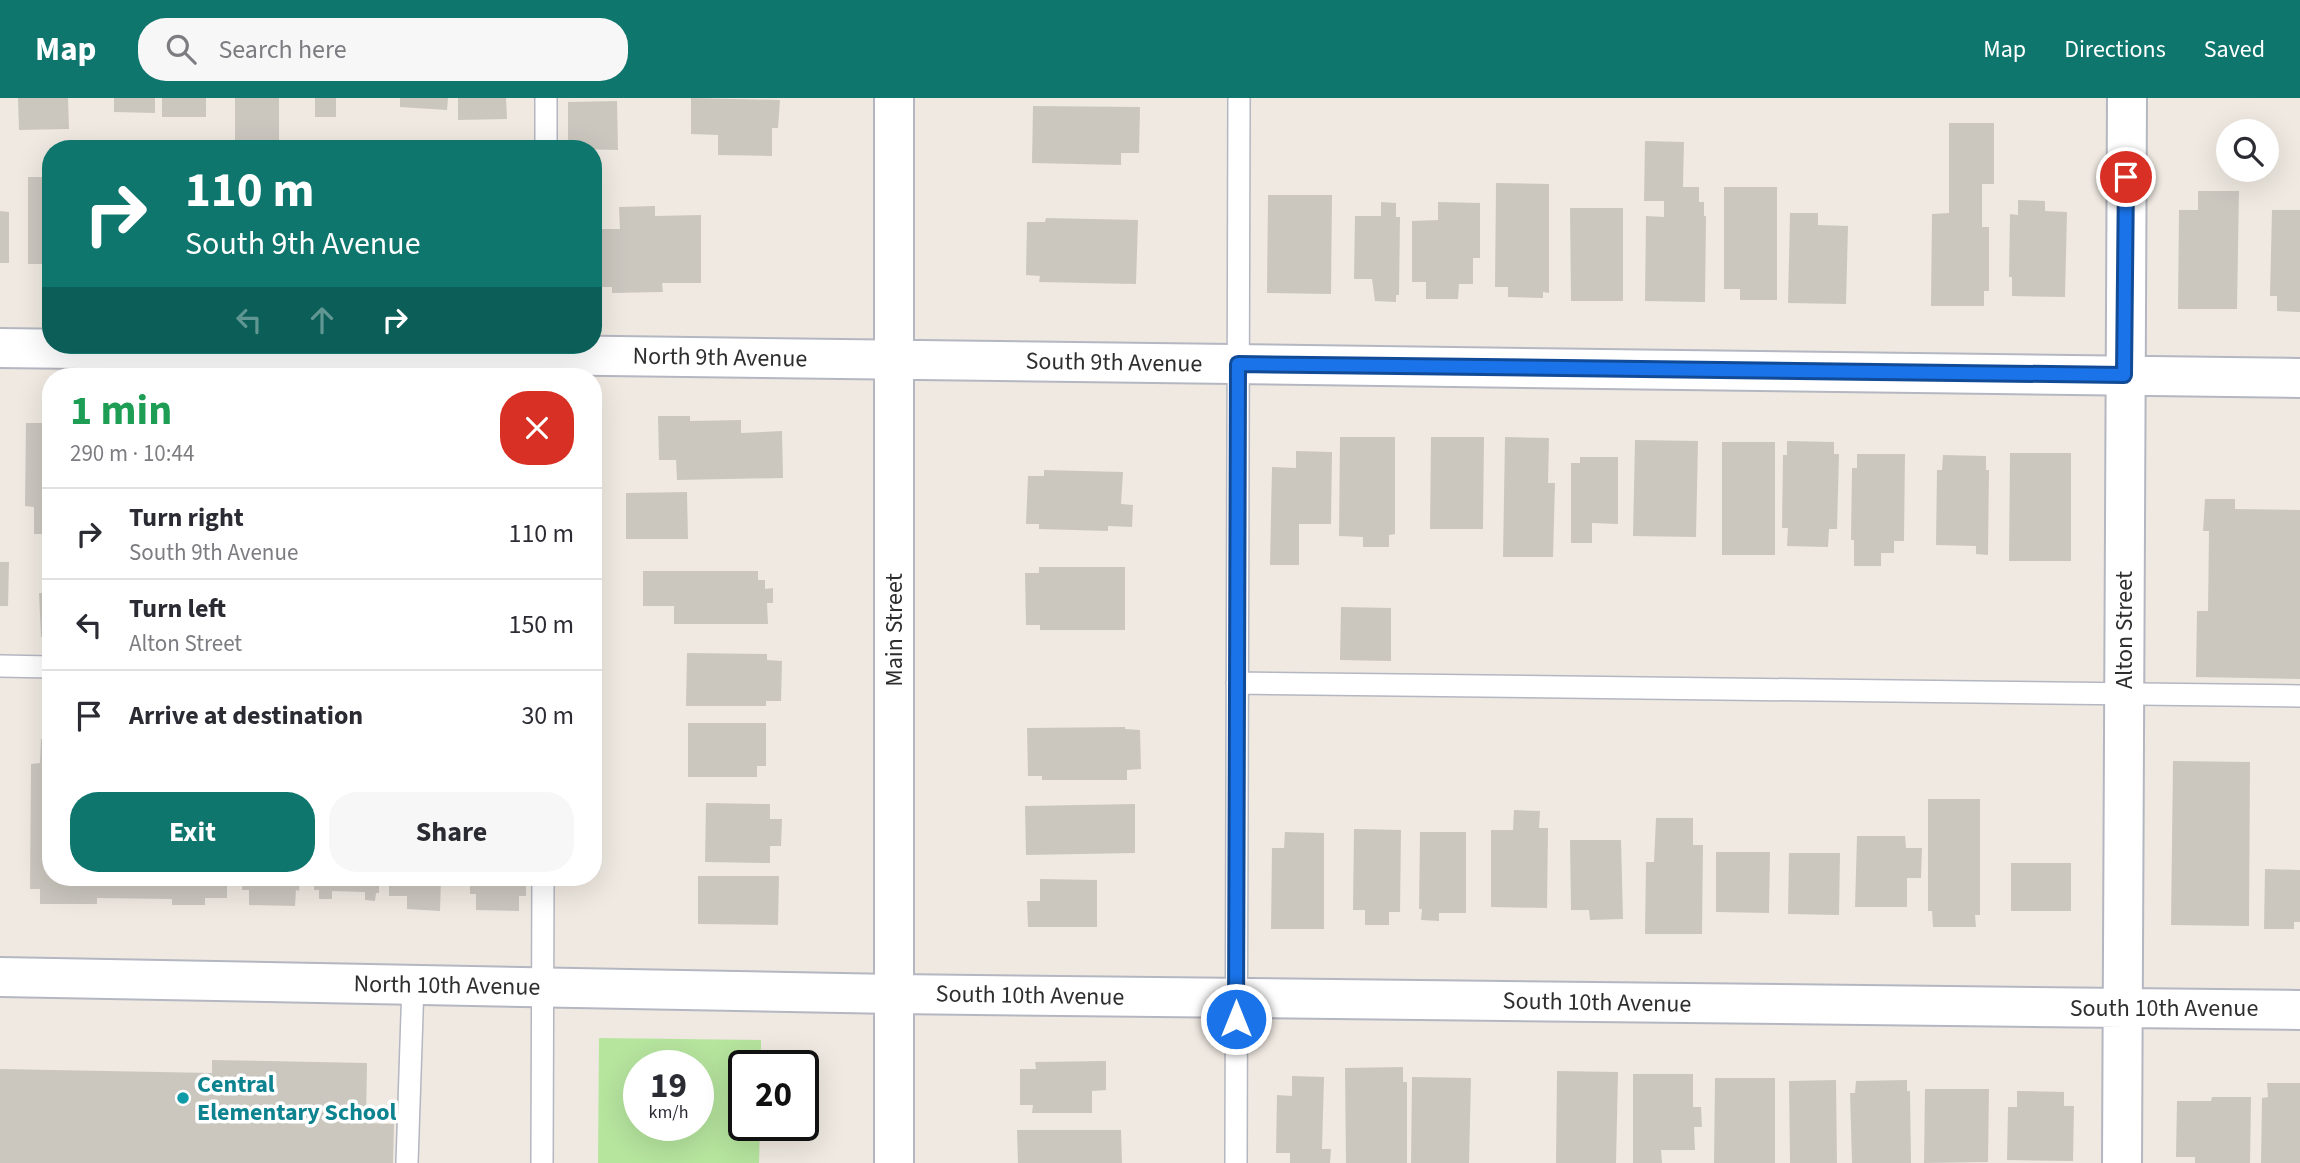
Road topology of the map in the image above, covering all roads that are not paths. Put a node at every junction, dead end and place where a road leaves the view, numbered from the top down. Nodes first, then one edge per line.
1 (546, 98) edge
2 (894, 98) edge
3 (1239, 98) edge
4 (2127, 98) edge
5 (546, 140) edge
6 (0, 348) edge
7 (42, 349) edge
8 (297, 354) edge
9 (545, 359) edge
10 (893, 360) junction
11 (1238, 364) junction
12 (2124, 375) junction
13 (2300, 378) edge
14 (0, 666) edge
15 (42, 667) edge
16 (1237, 683) junction
17 (2124, 694) junction
18 (2300, 696) edge
19 (543, 886) edge
20 (0, 976) edge
21 (413, 984) junction
22 (542, 987) junction
23 (894, 994) junction
24 (1236, 998) junction
25 (2122, 1008) junction
26 (2300, 1010) edge
27 (407, 1163) edge
28 (542, 1163) edge
29 (894, 1163) edge
30 (1236, 1163) edge
31 (2122, 1163) edge

1 - 5 lane
2 - 10 street, Main Street
3 - 11 lane
4 - 12 street, Alton Street
6 - 7 street, North 9th Avenue
8 - 9 street, North 9th Avenue
9 - 10 street, North 9th Avenue
10 - 11 street, South 9th Avenue
10 - 23 street, Main Street
11 - 12 street, South 9th Avenue
11 - 16 lane
12 - 13 street, South 9th Avenue
12 - 17 street, Alton Street
14 - 15 lane
16 - 17 lane
16 - 24 lane
17 - 18 lane
17 - 25 street, Alton Street
19 - 22 lane
20 - 21 street, North 10th Avenue
21 - 22 street, North 10th Avenue
21 - 27 lane
22 - 23 street, North 10th Avenue
22 - 28 lane
23 - 24 street, South 10th Avenue
23 - 29 street, Main Street
24 - 25 street, South 10th Avenue
24 - 30 lane
25 - 26 street, South 10th Avenue
25 - 31 street, Alton Street

